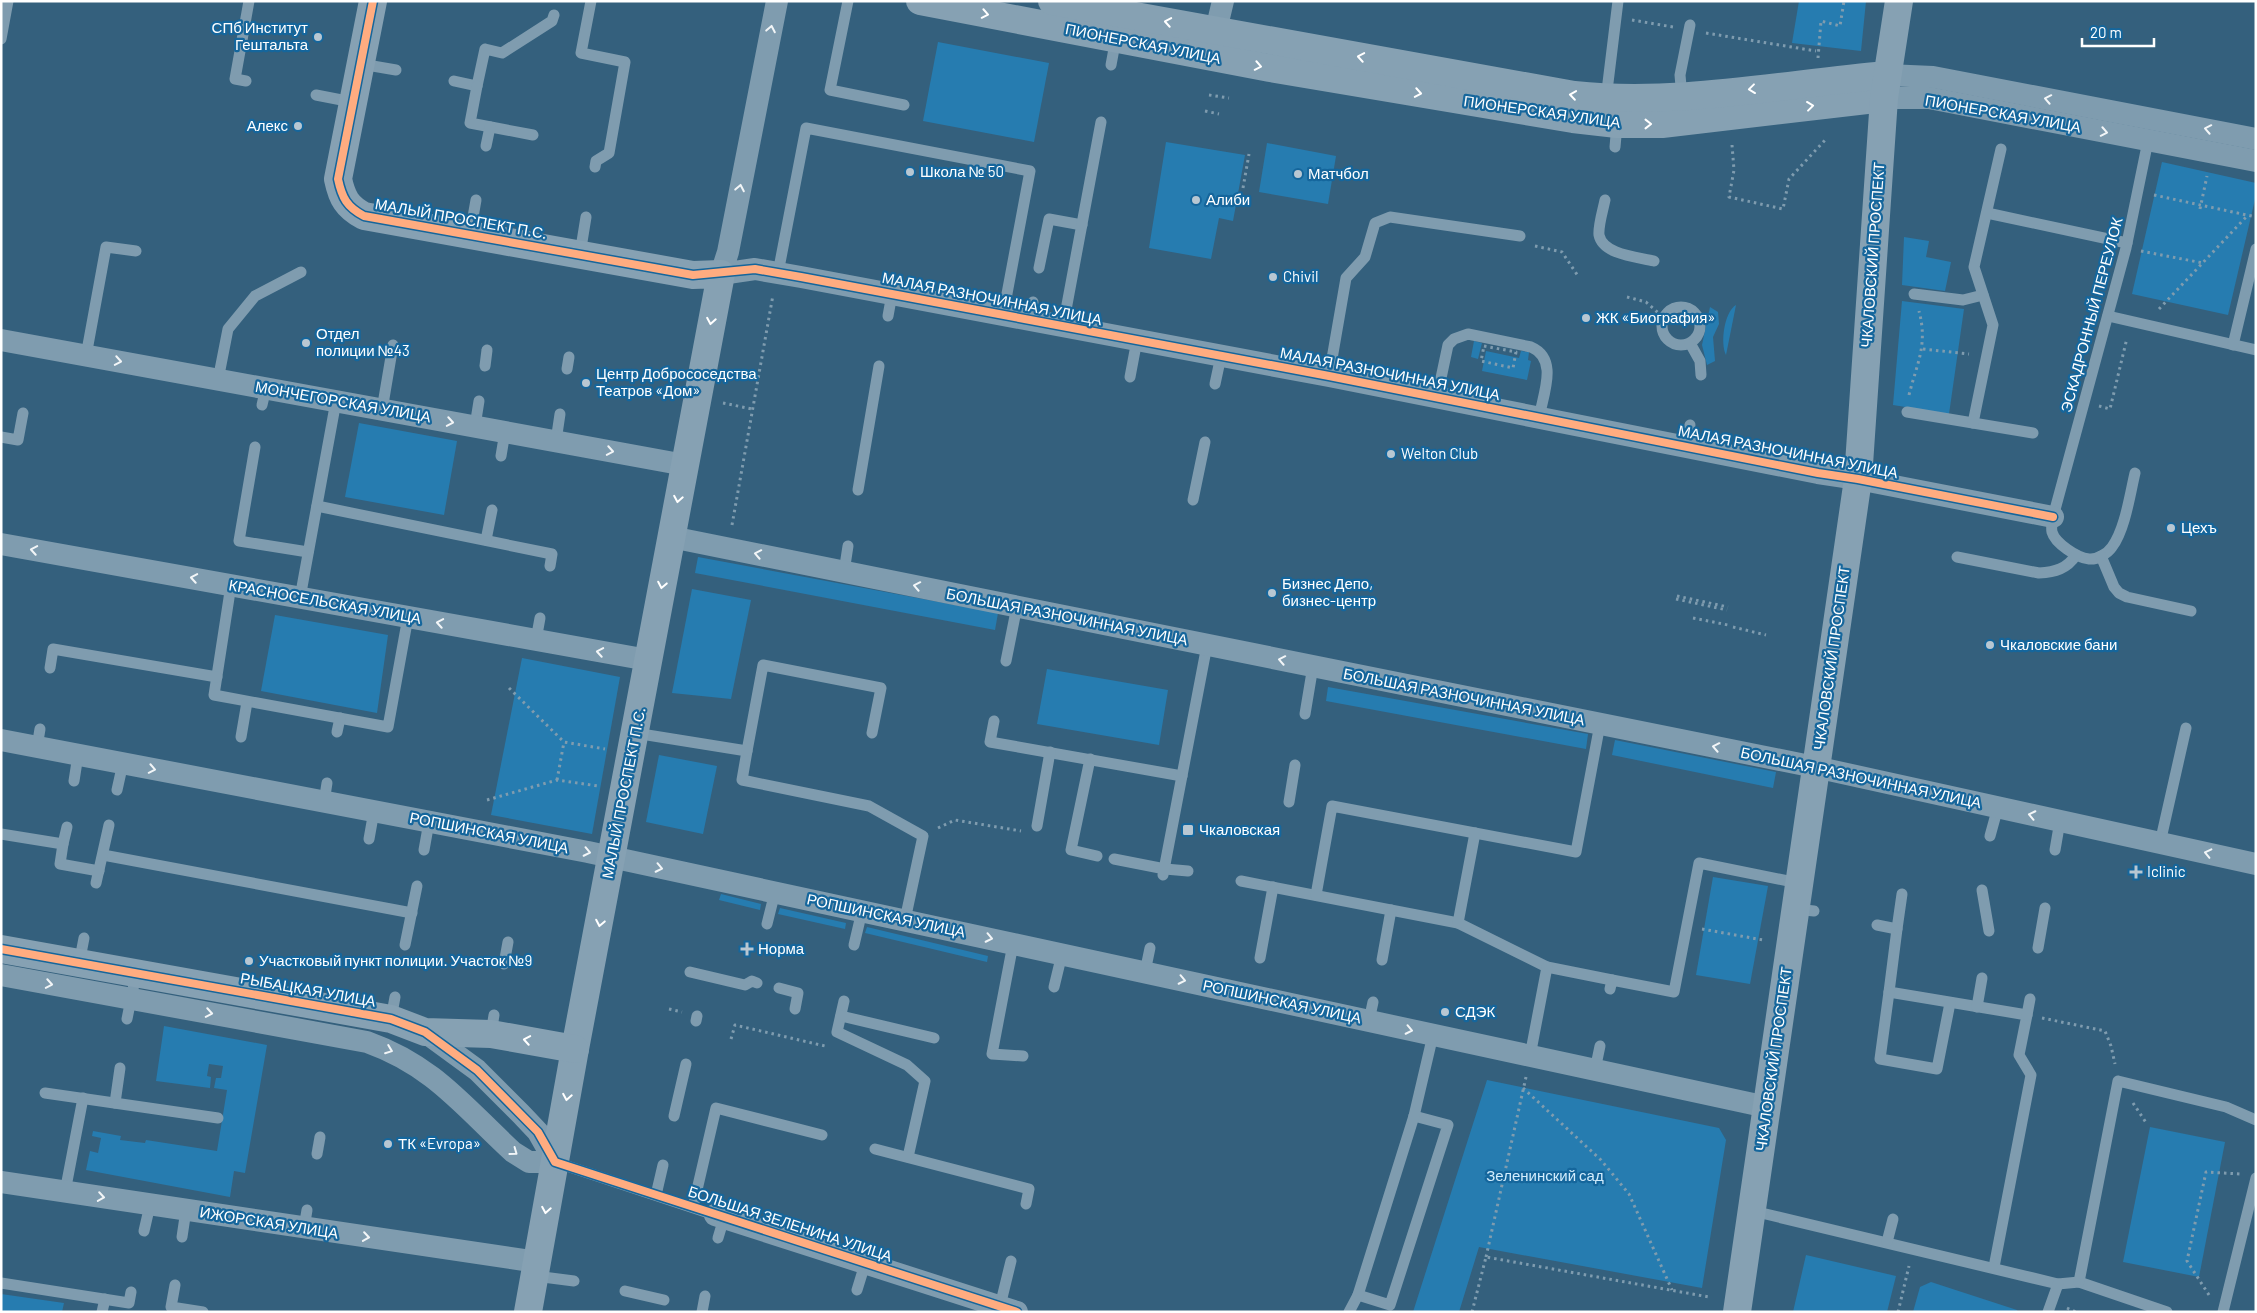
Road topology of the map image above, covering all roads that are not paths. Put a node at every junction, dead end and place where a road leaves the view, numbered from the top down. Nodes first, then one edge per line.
1 (8, 1) edge
2 (249, 1) edge
3 (373, 1) edge
4 (591, 1) edge
5 (777, 1) edge
6 (848, 1) edge
7 (920, 1) edge
8 (1052, 1) edge
9 (1222, 1) edge
10 (1618, 1) edge
11 (1899, 1) edge
12 (554, 15) dead end
13 (1689, 27) road end
14 (1116, 38) junction
15 (1, 39) edge
16 (1213, 44) junction
17 (360, 64) junction
18 (1111, 65) dead end
19 (396, 70) dead end
20 (454, 81) dead end
21 (246, 82) dead end
22 (478, 86) junction
23 (1886, 86) junction
24 (316, 95) dead end
25 (1682, 97) junction
26 (1606, 99) junction
27 (352, 102) junction
28 (904, 105) dead end
29 (2153, 119) junction
30 (1101, 122) dead end
31 (490, 127) junction
32 (533, 135) dead end
33 (2256, 138) edge
34 (2148, 141) junction
35 (486, 146) dead end
36 (2001, 148) dead end
37 (2256, 161) edge
38 (595, 167) dead end
39 (476, 200) dead end
40 (1605, 200) dead end
41 (1986, 213) junction
42 (586, 218) dead end
43 (1082, 225) junction
44 (470, 234) junction
45 (1520, 236) road end
46 (2127, 246) junction
47 (2256, 249) edge
48 (136, 251) dead end
49 (580, 254) junction
50 (1654, 261) dead end
51 (1039, 268) dead end
52 (301, 272) dead end
53 (720, 274) junction
54 (776, 280) junction
55 (1914, 294) road end
56 (1983, 295) junction
57 (1003, 315) junction
58 (2108, 316) junction
59 (1063, 326) junction
60 (1, 340) edge
61 (1137, 340) junction
62 (1690, 343) junction
63 (2233, 344) junction
64 (394, 345) dead end
65 (487, 350) dead end
66 (2256, 350) edge
67 (86, 356) junction
68 (1221, 356) junction
69 (570, 357) dead end
70 (485, 366) dead end
71 (879, 366) dead end
72 (567, 369) dead end
73 (1701, 375) dead end
74 (1329, 376) junction
75 (1130, 377) dead end
76 (218, 380) junction
77 (1215, 384) dead end
78 (1437, 397) junction
79 (479, 400) dead end
80 (336, 401) junction
81 (382, 410) junction
82 (1907, 412) road end
83 (23, 413) dead end
84 (560, 414) dead end
85 (1539, 418) junction
86 (1973, 423) junction
87 (1690, 425) dead end
88 (475, 426) junction
89 (505, 432) junction
90 (2033, 433) dead end
91 (1, 437) edge
92 (556, 441) junction
93 (1205, 442) dead end
94 (255, 447) dead end
95 (1686, 447) junction
96 (501, 456) dead end
97 (685, 465) junction
98 (2135, 473) dead end
99 (1858, 479) junction
100 (858, 490) dead end
101 (1193, 500) dead end
102 (317, 506) junction
103 (492, 510) dead end
104 (2054, 517) junction
105 (672, 537) junction
106 (486, 540) junction
107 (1, 544) edge
108 (848, 546) dead end
109 (308, 552) junction
110 (2076, 555) junction
111 (2101, 556) junction
112 (1957, 557) dead end
113 (550, 566) dead end
114 (844, 572) junction
115 (231, 584) junction
116 (300, 598) junction
117 (1017, 606) junction
118 (2191, 611) dead end
119 (408, 617) junction
120 (540, 618) dead end
121 (536, 640) junction
122 (1206, 645) junction
123 (648, 660) junction
124 (1006, 661) dead end
125 (1313, 666) junction
126 (50, 668) dead end
127 (216, 677) junction
128 (247, 702) junction
129 (1305, 714) dead end
130 (340, 718) junction
131 (994, 721) dead end
132 (1600, 724) junction
133 (2186, 728) dead end
134 (337, 732) dead end
135 (635, 733) junction
136 (872, 733) dead end
137 (241, 737) dead end
138 (1, 740) edge
139 (747, 752) junction
140 (1050, 752) junction
141 (78, 755) junction
142 (1090, 759) junction
143 (123, 764) junction
144 (1296, 765) dead end
145 (1815, 767) junction
146 (1182, 776) junction
147 (74, 781) dead end
148 (117, 790) dead end
149 (1289, 802) dead end
150 (1998, 807) junction
151 (374, 811) junction
152 (2060, 821) junction
153 (429, 822) junction
154 (109, 825) dead end
155 (66, 826) dead end
156 (1037, 826) road end
157 (1475, 833) junction
158 (1, 834) edge
159 (1990, 836) dead end
160 (369, 839) dead end
161 (2160, 843) junction
162 (63, 844) junction
163 (424, 850) dead end
164 (2055, 850) dead end
165 (103, 855) junction
166 (1097, 856) dead end
167 (611, 858) junction
168 (1114, 859) dead end
169 (2256, 864) edge
170 (99, 871) junction
171 (1188, 871) dead end
172 (1164, 872) junction
173 (1241, 881) dead end
174 (96, 883) dead end
175 (417, 886) dead end
176 (1273, 887) junction
177 (359, 889) dead end
178 (1982, 890) dead end
179 (775, 892) junction
180 (1902, 894) dead end
181 (1316, 895) junction
182 (1802, 901) junction
183 (356, 902) junction
184 (2045, 908) dead end
185 (1391, 910) junction
186 (862, 911) junction
187 (412, 913) junction
188 (905, 920) junction
189 (1458, 923) junction
190 (767, 924) dead end
191 (1877, 924) dead end
192 (1897, 929) junction
193 (1989, 931) dead end
194 (508, 942) dead end
195 (1013, 944) junction
196 (854, 945) dead end
197 (405, 946) dead end
198 (1150, 948) dead end
199 (2038, 948) dead end
200 (1, 949) edge
201 (1062, 954) junction
202 (1260, 958) dead end
203 (1382, 960) dead end
204 (504, 964) dead end
205 (1547, 967) junction
206 (79, 969) junction
207 (690, 972) dead end
208 (1145, 972) junction
209 (1, 975) edge
210 (1982, 978) dead end
211 (754, 980) dead end
212 (1054, 987) dead end
213 (779, 988) dead end
214 (1890, 992) junction
215 (131, 997) junction
216 (2030, 999) dead end
217 (844, 1001) dead end
218 (1950, 1003) junction
219 (1977, 1007) junction
220 (795, 1009) dead end
221 (2027, 1015) junction
222 (841, 1016) junction
223 (425, 1032) junction
224 (1433, 1035) junction
225 (934, 1038) dead end
226 (1600, 1046) dead end
227 (575, 1049) junction
228 (1022, 1056) dead end
229 (1530, 1056) junction
230 (686, 1064) dead end
231 (120, 1068) dead end
232 (1595, 1070) junction
233 (45, 1093) dead end
234 (83, 1098) junction
235 (115, 1103) junction
236 (1767, 1107) junction
237 (674, 1116) dead end
238 (1414, 1116) junction
239 (218, 1118) dead end
240 (2256, 1120) edge
241 (822, 1135) dead end
242 (320, 1136) dead end
243 (875, 1148) dead end
244 (317, 1154) dead end
245 (908, 1157) junction
246 (555, 1162) junction
247 (663, 1165) dead end
248 (2252, 1176) edge
249 (1, 1182) edge
250 (65, 1192) junction
251 (656, 1195) junction
252 (1026, 1204) dead end
253 (150, 1205) junction
254 (693, 1208) junction
255 (186, 1210) junction
256 (1753, 1211) junction
257 (1893, 1219) dead end
258 (719, 1224) joint
259 (144, 1230) dead end
260 (182, 1236) dead end
261 (1887, 1242) junction
262 (1012, 1261) dead end
263 (865, 1264) junction
264 (1994, 1267) junction
265 (536, 1269) junction
266 (574, 1281) dead end
267 (2079, 1282) junction
268 (1, 1283) edge
269 (2058, 1284) junction
270 (175, 1285) dead end
271 (857, 1290) dead end
272 (625, 1291) dead end
273 (131, 1292) dead end
274 (1358, 1295) junction
275 (705, 1296) dead end
276 (105, 1299) junction
277 (664, 1300) dead end
278 (1009, 1309) edge
279 (188, 1311) edge
280 (102, 1312) edge
281 (202, 1312) edge
282 (528, 1312) edge
283 (702, 1312) edge
284 (1349, 1312) edge
285 (1737, 1312) edge
286 (2048, 1312) edge
287 (2167, 1312) edge
288 (2223, 1312) edge

1 - 15 lane
2 - 21 lane
3 - 17 street, МАЛЫЙ ПРОСПЕКТ П.С.
4 - 38 lane
53 -> 5 street, МАЛЫЙ ПРОСПЕКТ П.С.
6 - 28 lane
7 -> 14 street, ПИОНЕРСКАЯ УЛИЦА
16 -> 8 street, ПИОНЕРСКАЯ УЛИЦА
9 - 16 street
10 - 26 lane
11 - 23 street, ЧКАЛОВСКИЙ ПРОСПЕКТ
12 - 22 lane
13 - 25 lane
14 - 16 street, ПИОНЕРСКАЯ УЛИЦА
14 - 18 lane
16 -> 23 street, ПИОНЕРСКАЯ УЛИЦА
26 -> 16 street, ПИОНЕРСКАЯ УЛИЦА
17 - 19 lane
17 - 27 street, МАЛЫЙ ПРОСПЕКТ П.С.
20 - 22 lane
22 - 31 lane
23 -> 25 street, ПИОНЕРСКАЯ УЛИЦА
29 -> 23 street, ПИОНЕРСКАЯ УЛИЦА
23 -> 34 street, ПИОНЕРСКАЯ УЛИЦА
23 - 99 street, ЧКАЛОВСКИЙ ПРОСПЕКТ
24 - 27 lane
25 - 26 street, ПИОНЕРСКАЯ УЛИЦА
27 - 44 street, МАЛЫЙ ПРОСПЕКТ П.С.
33 -> 29 street, ПИОНЕРСКАЯ УЛИЦА
29 - 34 lane, ЭСКАДРОННЫЙ ПЕРЕУЛОК
30 - 43 lane
31 - 32 lane
31 - 35 lane
34 - 37 street, ПИОНЕРСКАЯ УЛИЦА
34 - 46 lane, ЭСКАДРОННЫЙ ПЕРЕУЛОК
36 - 41 lane
39 - 44 lane
40 - 50 lane
41 - 46 lane
41 - 56 lane
42 - 49 lane
43 - 51 lane
43 - 59 lane
44 - 49 street, МАЛЫЙ ПРОСПЕКТ П.С.
45 - 74 lane
46 - 58 lane, ЭСКАДРОННЫЙ ПЕРЕУЛОК
47 - 63 lane
48 - 67 lane
49 - 53 street, МАЛЫЙ ПРОСПЕКТ П.С.
52 - 76 lane
53 - 54 street, МАЛАЯ РАЗНОЧИННАЯ УЛИЦА
53 -> 97 street, МАЛЫЙ ПРОСПЕКТ П.С.
54 - 57 street, МАЛАЯ РАЗНОЧИННАЯ УЛИЦА
54 - 57 lane
55 - 56 lane
56 - 86 lane
57 - 59 street, МАЛАЯ РАЗНОЧИННАЯ УЛИЦА
58 - 63 lane
58 - 104 lane, ЭСКАДРОННЫЙ ПЕРЕУЛОК
59 - 61 street, МАЛАЯ РАЗНОЧИННАЯ УЛИЦА
60 - 67 street, МОНЧЕГОРСКАЯ УЛИЦА
61 - 68 street, МАЛАЯ РАЗНОЧИННАЯ УЛИЦА
61 - 75 lane
62 - 62 lane
62 - 73 lane
63 - 66 lane
64 - 81 lane
65 - 70 lane
67 -> 76 street, МОНЧЕГОРСКАЯ УЛИЦА
68 - 74 street, МАЛАЯ РАЗНОЧИННАЯ УЛИЦА
68 - 77 lane
69 - 72 lane
71 - 100 lane
74 - 78 street, МАЛАЯ РАЗНОЧИННАЯ УЛИЦА
76 - 80 street, МОНЧЕГОРСКАЯ УЛИЦА
78 - 85 street, МАЛАЯ РАЗНОЧИННАЯ УЛИЦА
78 - 85 lane
79 - 88 lane
80 - 81 street, МОНЧЕГОРСКАЯ УЛИЦА
80 - 102 lane
81 -> 88 street, МОНЧЕГОРСКАЯ УЛИЦА
82 - 86 lane
83 - 91 lane
84 - 92 lane
85 - 95 street, МАЛАЯ РАЗНОЧИННАЯ УЛИЦА
86 - 90 lane
87 - 95 lane
88 - 89 street, МОНЧЕГОРСКАЯ УЛИЦА
89 - 92 street, МОНЧЕГОРСКАЯ УЛИЦА
89 - 96 lane
92 -> 97 street, МОНЧЕГОРСКАЯ УЛИЦА
93 - 101 lane
94 - 109 lane
95 - 99 street, МАЛАЯ РАЗНОЧИННАЯ УЛИЦА
97 -> 105 street, МАЛЫЙ ПРОСПЕКТ П.С.
98 - 111 lane
99 - 104 street, МАЛАЯ РАЗНОЧИННАЯ УЛИЦА
99 - 145 street, ЧКАЛОВСКИЙ ПРОСПЕКТ
102 - 106 lane
102 - 109 lane
103 - 106 lane
104 - 110 lane
114 -> 105 street, БОЛЬШАЯ РАЗНОЧИННАЯ УЛИЦА
105 -> 123 street, МАЛЫЙ ПРОСПЕКТ П.С.
106 - 113 lane
115 -> 107 street, КРАСНОСЕЛЬСКАЯ УЛИЦА
108 - 114 lane
109 - 116 lane
110 - 111 lane
110 - 112 lane
111 - 118 lane
117 -> 114 street, БОЛЬШАЯ РАЗНОЧИННАЯ УЛИЦА
115 - 116 street, КРАСНОСЕЛЬСКАЯ УЛИЦА
115 - 127 lane
116 - 119 street, КРАСНОСЕЛЬСКАЯ УЛИЦА
117 - 122 street, БОЛЬШАЯ РАЗНОЧИННАЯ УЛИЦА
117 - 124 lane
121 -> 119 street, КРАСНОСЕЛЬСКАЯ УЛИЦА
119 - 130 lane
120 - 121 lane
123 -> 121 street, КРАСНОСЕЛЬСКАЯ УЛИЦА
125 -> 122 street, БОЛЬШАЯ РАЗНОЧИННАЯ УЛИЦА
122 - 146 lane
123 - 135 street, МАЛЫЙ ПРОСПЕКТ П.С.
125 - 129 lane
125 - 132 street, БОЛЬШАЯ РАЗНОЧИННАЯ УЛИЦА
126 - 127 lane
127 - 128 lane
128 - 130 lane
128 - 137 lane
130 - 134 lane
131 - 140 lane
145 -> 132 street, БОЛЬШАЯ РАЗНОЧИННАЯ УЛИЦА
132 - 157 lane
133 - 161 lane
135 - 139 lane
135 - 167 street, МАЛЫЙ ПРОСПЕКТ П.С.
136 - 139 lane
138 - 141 street, РОПШИНСКАЯ УЛИЦА
139 - 188 lane
140 - 142 lane
140 - 156 lane
141 - 143 street, РОПШИНСКАЯ УЛИЦА
141 - 147 lane
142 - 146 lane
142 - 166 lane
143 - 148 lane
143 -> 151 street, РОПШИНСКАЯ УЛИЦА
144 - 149 lane
145 - 150 street, БОЛЬШАЯ РАЗНОЧИННАЯ УЛИЦА
145 - 182 street, ЧКАЛОВСКИЙ ПРОСПЕКТ
146 - 172 lane
152 -> 150 street, БОЛЬШАЯ РАЗНОЧИННАЯ УЛИЦА
150 - 159 lane
151 - 153 street, РОПШИНСКАЯ УЛИЦА
151 - 160 lane
152 - 161 street, БОЛЬШАЯ РАЗНОЧИННАЯ УЛИЦА
152 - 164 lane
153 - 163 lane
153 -> 167 street, РОПШИНСКАЯ УЛИЦА
154 - 165 lane
155 - 162 lane
157 - 181 lane
157 - 189 lane
158 - 162 lane
169 -> 161 street, БОЛЬШАЯ РАЗНОЧИННАЯ УЛИЦА
162 - 170 lane
165 - 170 lane
165 - 183 lane
167 -> 179 street, РОПШИНСКАЯ УЛИЦА
167 -> 227 street, МАЛЫЙ ПРОСПЕКТ П.С.
168 - 172 lane
170 - 174 lane
171 - 172 lane
173 - 176 lane
175 - 187 lane
176 - 181 lane
176 - 202 lane
177 - 183 lane
178 - 193 lane
179 - 186 street, РОПШИНСКАЯ УЛИЦА
179 - 190 lane
180 - 192 lane
181 - 185 lane
182 - 205 lane
182 - 236 street, ЧКАЛОВСКИЙ ПРОСПЕКТ
183 - 187 lane
184 - 199 lane
185 - 189 lane
185 - 203 lane
186 - 188 street, РОПШИНСКАЯ УЛИЦА
186 - 196 lane
187 - 197 lane
188 -> 195 street, РОПШИНСКАЯ УЛИЦА
189 - 205 lane
191 - 192 lane
192 - 214 lane
194 - 204 lane
195 - 201 street, РОПШИНСКАЯ УЛИЦА
195 - 228 lane
198 - 208 lane
200 - 206 street, РЫБАЦКАЯ УЛИЦА
201 - 208 street, РОПШИНСКАЯ УЛИЦА
201 - 212 lane
205 - 229 lane
209 -> 206 street, РЫБАЦКАЯ УЛИЦА
206 - 215 street, РЫБАЦКАЯ УЛИЦА
207 - 211 lane
208 -> 224 street, РОПШИНСКАЯ УЛИЦА
210 - 219 lane
213 - 220 lane
214 - 218 lane
214 - 218 lane
215 - 223 street, РЫБАЦКАЯ УЛИЦА
215 -> 246 street, РЫБАЦКАЯ УЛИЦА
216 - 221 lane
217 - 222 lane
218 - 219 lane
219 - 221 lane
221 - 264 lane
222 - 225 lane
222 - 245 lane
227 -> 223 street, РЫБАЦКАЯ УЛИЦА
223 - 246 street, РЫБАЦКАЯ УЛИЦА
224 - 229 street, РОПШИНСКАЯ УЛИЦА
224 - 238 lane
226 - 232 lane
227 -> 246 street, МАЛЫЙ ПРОСПЕКТ П.С.
229 - 232 street, РОПШИНСКАЯ УЛИЦА
230 - 237 lane
231 - 235 lane
232 - 236 street, РОПШИНСКАЯ УЛИЦА
233 - 234 lane
234 - 235 lane
234 - 250 lane
235 - 239 lane
236 - 256 street, ЧКАЛОВСКИЙ ПРОСПЕКТ
238 - 274 lane
238 - 274 lane
240 - 267 lane
241 - 254 lane
242 - 244 lane
243 - 245 lane
245 - 252 lane
246 - 251 lane, БОЛЬШАЯ ЗЕЛЕНИНА УЛИЦА
246 -> 265 street, МАЛЫЙ ПРОСПЕКТ П.С.
247 - 251 lane
248 - 288 lane
249 - 250 street, ИЖОРСКАЯ УЛИЦА
250 -> 253 street, ИЖОРСКАЯ УЛИЦА
251 - 254 lane, БОЛЬШАЯ ЗЕЛЕНИНА УЛИЦА
253 - 255 street, ИЖОРСКАЯ УЛИЦА
253 - 259 lane
254 - 258 lane, БОЛЬШАЯ ЗЕЛЕНИНА УЛИЦА
255 - 260 lane
255 -> 265 street, ИЖОРСКАЯ УЛИЦА
256 - 261 lane
256 - 285 street, ЧКАЛОВСКИЙ ПРОСПЕКТ
257 - 261 lane
258 - 263 street, БОЛЬШАЯ ЗЕЛЕНИНА УЛИЦА
261 - 264 lane
262 - 278 lane
263 - 271 lane
263 - 278 street, БОЛЬШАЯ ЗЕЛЕНИНА УЛИЦА
264 - 269 lane
265 - 266 lane
265 - 282 street, МАЛЫЙ ПРОСПЕКТ П.С.
267 - 269 lane
267 - 287 lane
268 - 276 lane
269 - 286 lane
270 - 279 lane
272 - 277 lane
273 - 276 lane
274 - 284 lane
275 - 283 lane
276 - 280 lane
279 - 281 lane

